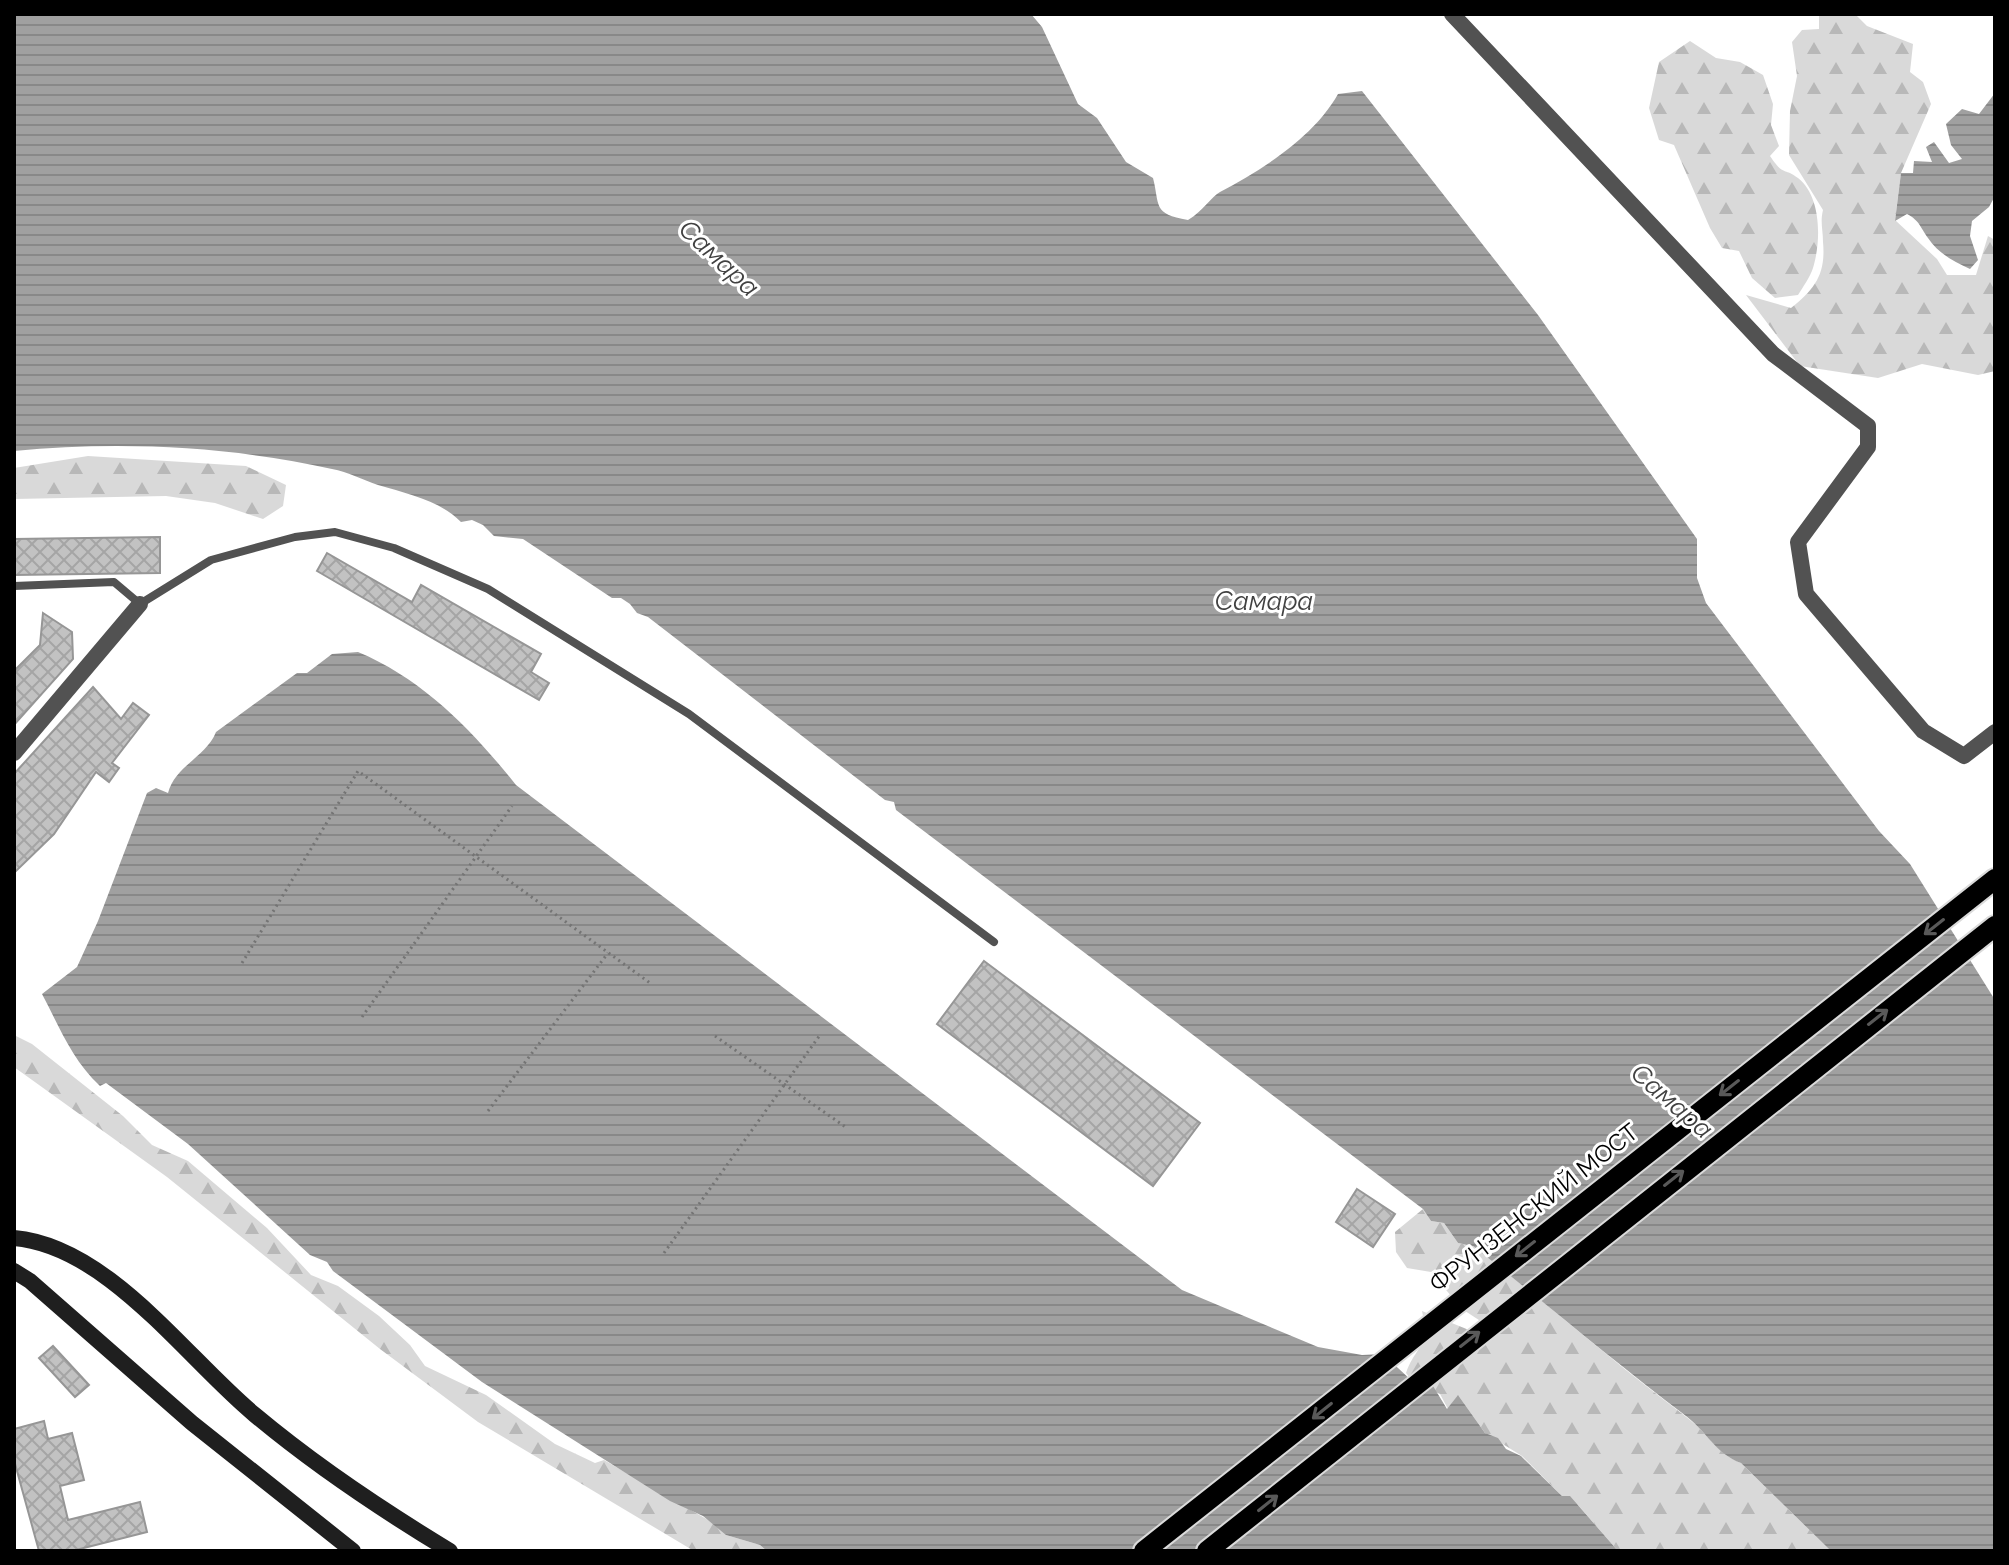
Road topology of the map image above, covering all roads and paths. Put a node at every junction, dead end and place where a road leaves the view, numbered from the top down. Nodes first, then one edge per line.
1 (1452, 14) edge
2 (14, 586) edge
3 (140, 604) junction
4 (1995, 732) edge
5 (14, 753) edge
6 (512, 806) dead end
7 (475, 856) junction
8 (1995, 879) edge
9 (1995, 926) edge
10 (994, 942) dead end
11 (608, 953) junction
12 (242, 963) dead end
13 (650, 983) dead end
14 (362, 1017) dead end
15 (820, 1035) dead end
16 (715, 1036) dead end
17 (785, 1084) junction
18 (488, 1111) dead end
19 (847, 1128) dead end
20 (14, 1238) edge
21 (664, 1253) dead end
22 (14, 1271) edge
23 (22, 1281) edge
24 (353, 1551) edge
25 (450, 1551) edge
26 (1144, 1551) edge
27 (1207, 1551) edge

1 - 4 street
2 - 3 lane
3 - 5 street
3 - 10 lane
6 - 7 path
7 - 11 path
7 - 12 path
7 - 14 path
8 -> 26 main road, ФРУНЗЕНСКИЙ МОСТ
27 -> 9 main road
11 - 13 path
11 - 18 path
15 - 17 path
16 - 17 path
17 - 19 path
17 - 21 path
20 - 25 main road
22 - 23 main road
23 - 24 main road

